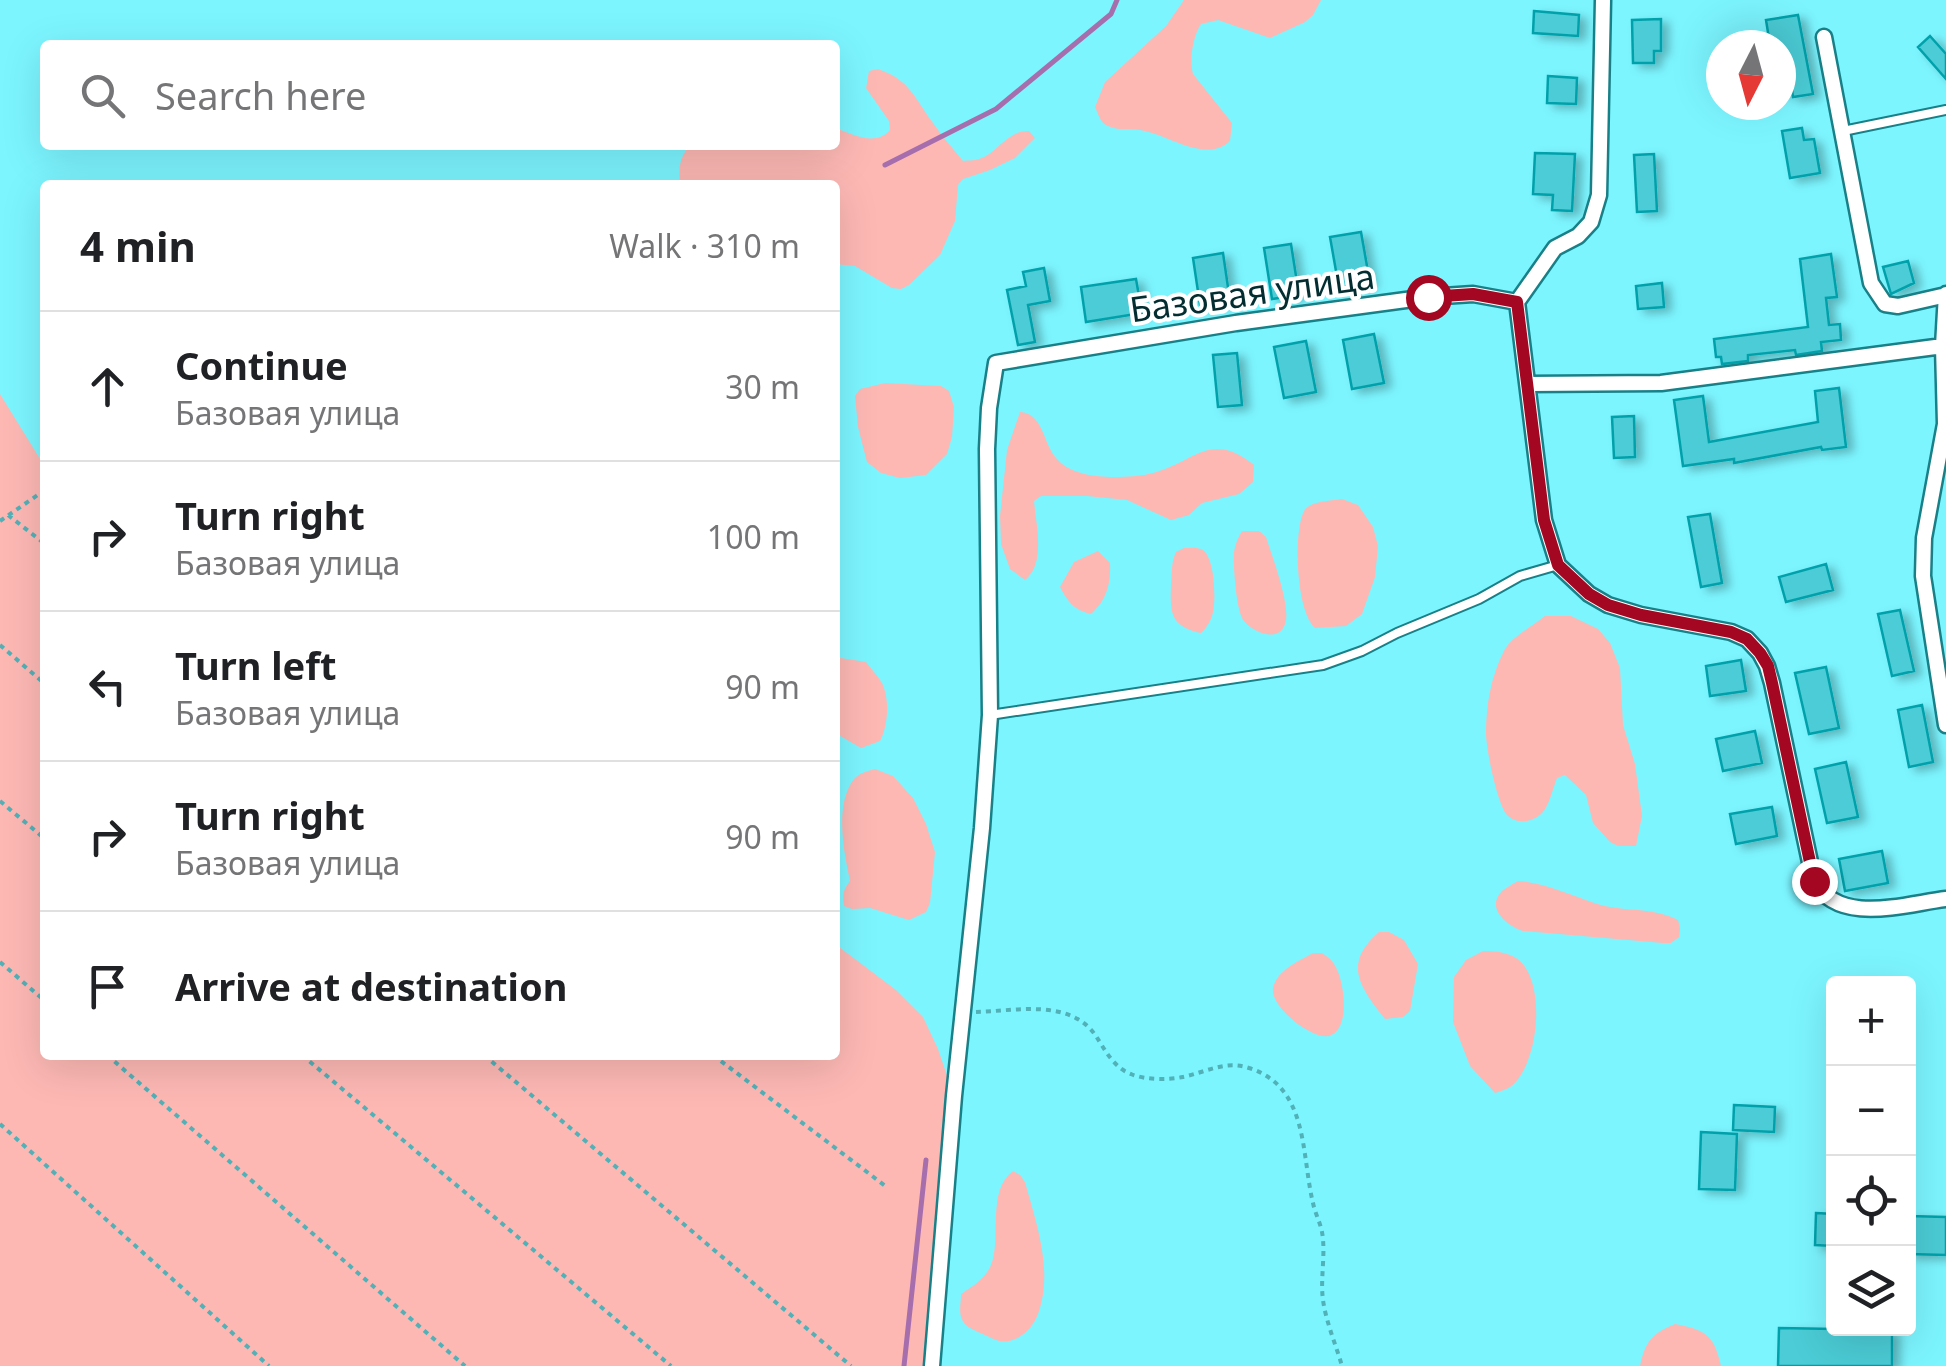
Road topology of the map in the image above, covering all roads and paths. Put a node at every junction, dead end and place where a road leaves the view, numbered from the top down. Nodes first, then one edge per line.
1 (1603, 0) edge
2 (1824, 36) dead end
3 (1946, 110) edge
4 (1843, 131) junction
5 (1946, 295) edge
6 (1517, 302) junction
7 (1943, 346) junction
8 (1528, 384) junction
9 (40, 494) edge
10 (8, 516) junction
11 (0, 521) edge
12 (40, 540) edge
13 (1558, 565) junction
14 (0, 646) edge
15 (40, 680) edge
16 (990, 715) junction
17 (1946, 725) edge
18 (0, 801) edge
19 (40, 835) edge
20 (1946, 899) edge
21 (0, 962) edge
22 (40, 997) edge
23 (962, 1013) junction
24 (114, 1060) edge
25 (308, 1060) edge
26 (490, 1060) edge
27 (720, 1060) edge
28 (0, 1124) edge
29 (888, 1188) dead end
30 (269, 1366) edge
31 (465, 1366) edge
32 (671, 1366) edge
33 (852, 1366) edge
34 (932, 1366) edge
35 (1342, 1366) edge

1 - 6 street
2 - 4 street
3 - 4 lane
4 - 5 street
5 - 7 street
6 - 8 street
6 - 16 street, Базовая улица
7 - 8 street
7 - 17 street
8 - 13 street
9 - 10 path
10 - 11 path
10 - 12 path
13 - 16 lane
13 - 20 street
14 - 15 path
16 - 23 street
18 - 19 path
21 - 22 path
23 - 34 street
23 - 35 path
24 - 31 path
25 - 32 path
26 - 33 path
27 - 29 path
28 - 30 path

